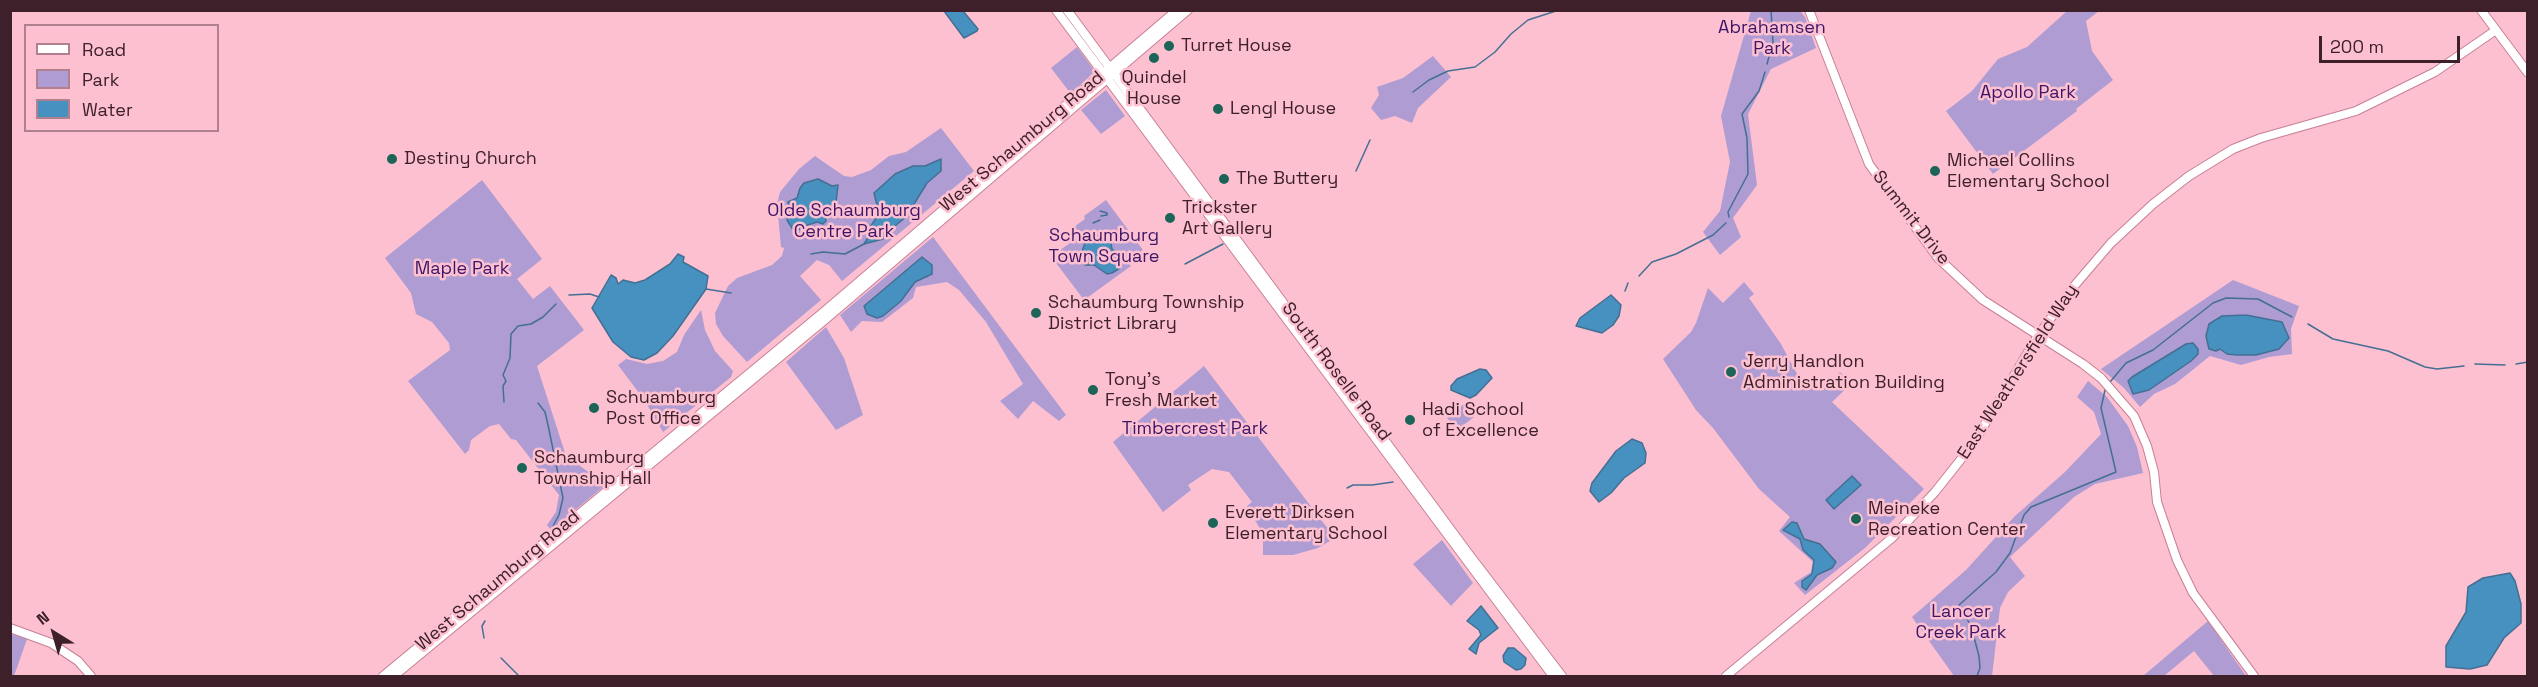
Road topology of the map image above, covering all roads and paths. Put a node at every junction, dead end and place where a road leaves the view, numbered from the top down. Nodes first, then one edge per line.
1 (1056, 10) edge
2 (1067, 10) edge
3 (1177, 10) edge
4 (1188, 10) edge
5 (1809, 10) edge
6 (2481, 10) edge
7 (2496, 30) junction
8 (2528, 73) edge
9 (1108, 74) junction
10 (2037, 337) junction
11 (10, 628) edge
12 (91, 676) edge
13 (383, 676) edge
14 (394, 676) edge
15 (1553, 676) edge
16 (1562, 676) edge
17 (1726, 676) edge
18 (2254, 676) edge

1 - 9 main road
2 - 9 main road
3 - 9 main road
4 - 9 main road
5 - 10 main road, Summit Drive
6 - 7 main road
7 - 8 main road
7 - 10 main road, East Weathersfield Way
9 - 13 main road, West Schaumburg Road
9 - 14 main road, West Schaumburg Road
9 - 15 main road, South Roselle Road
9 - 16 main road, South Roselle Road
10 - 17 main road, East Weathersfield Way
10 - 18 main road, Summit Drive
11 - 12 main road

